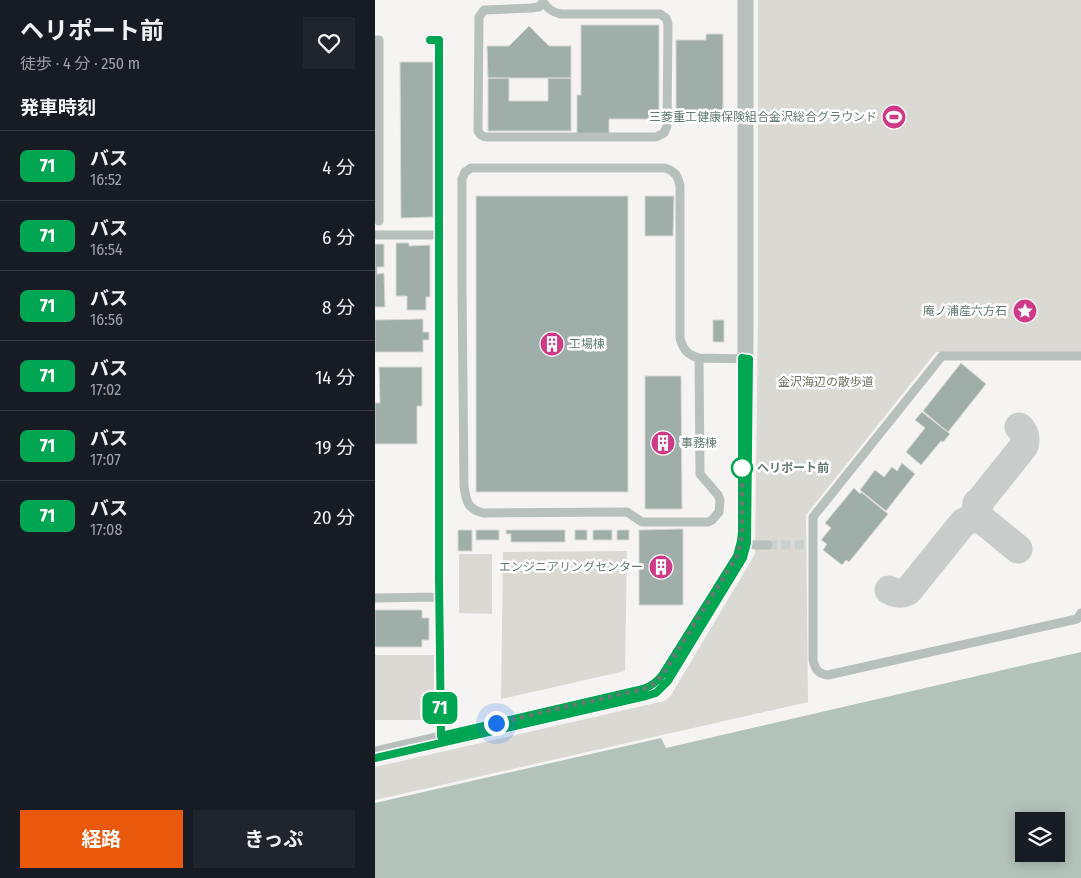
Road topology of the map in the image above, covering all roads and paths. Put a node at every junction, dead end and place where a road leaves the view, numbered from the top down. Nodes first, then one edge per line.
1 (742, 0) edge
2 (749, 0) edge
3 (543, 1) edge
4 (375, 40) edge
5 (430, 40) dead end
6 (379, 220) dead end
7 (375, 235) edge
8 (439, 235) junction
9 (1081, 356) edge
10 (699, 358) junction
11 (746, 359) junction
12 (744, 542) junction
13 (767, 545) tunnel mouth
14 (439, 597) junction
15 (375, 598) edge
16 (1081, 613) edge
17 (442, 739) junction
18 (375, 751) edge
19 (375, 758) edge

1 - 11 street
2 - 11 street
3 - 3 street
4 - 6 street
5 - 8 street
7 - 8 street
8 - 14 street
9 - 16 street
10 - 10 street
10 - 11 street
11 - 12 street
12 - 13 street
12 - 17 street
14 - 15 street
14 - 17 street
17 - 18 street
17 - 19 street

